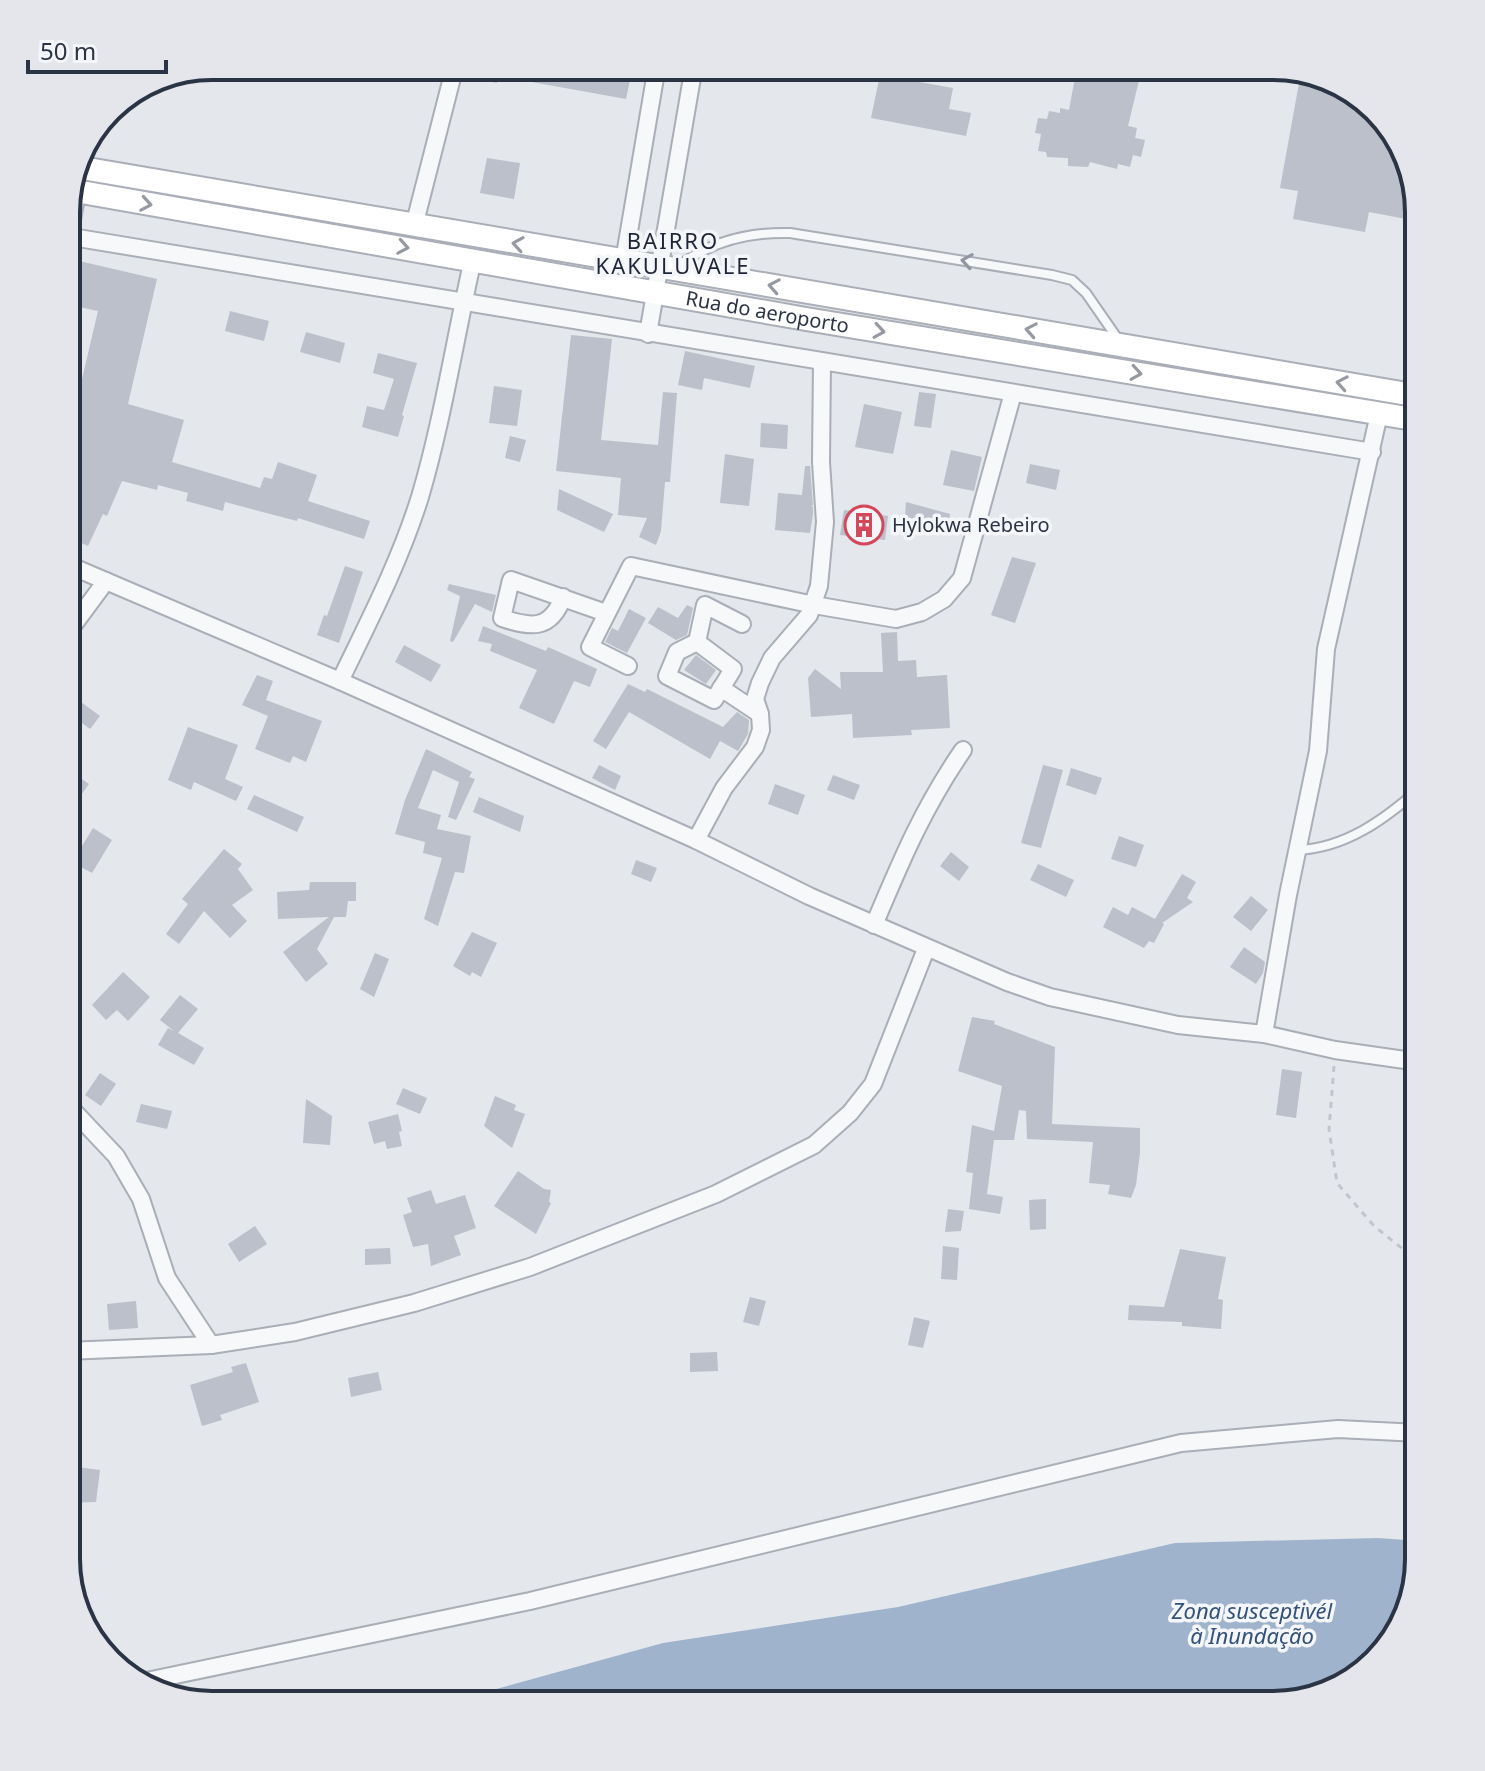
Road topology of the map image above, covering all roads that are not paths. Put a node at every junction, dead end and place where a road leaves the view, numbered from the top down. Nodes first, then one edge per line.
1 (451, 80) edge
2 (655, 80) edge
3 (692, 80) edge
4 (88, 169) edge
5 (82, 193) edge
6 (414, 226) junction
7 (80, 238) edge
8 (473, 259) junction
9 (624, 261) junction
10 (667, 268) junction
11 (655, 291) junction
12 (463, 303) junction
13 (648, 334) junction
14 (1123, 346) junction
15 (822, 362) junction
16 (1013, 393) junction
17 (1405, 394) edge
18 (1379, 414) junction
19 (1405, 418) edge
20 (1372, 452) junction
21 (80, 570) edge
22 (106, 581) junction
23 (563, 597) dead end
24 (814, 605) junction
25 (606, 613) junction
26 (80, 616) edge
27 (742, 624) dead end
28 (697, 642) junction
29 (628, 666) dead end
30 (340, 681) junction
31 (721, 688) junction
32 (760, 714) junction
33 (963, 750) dead end
34 (1405, 800) edge
35 (696, 840) junction
36 (1298, 850) junction
37 (874, 925) junction
38 (926, 949) junction
39 (1264, 1034) junction
40 (1405, 1060) edge
41 (80, 1118) edge
42 (211, 1345) junction
43 (80, 1350) edge
44 (1405, 1432) edge
45 (158, 1679) edge

1 - 6 street
2 - 9 street
3 - 10 street
4 - 6 main road, Rua do aeroporto
5 -> 8 main road, Rua do aeroporto
9 -> 6 main road, Rua do aeroporto
7 - 12 street
8 - 11 main road, Rua do aeroporto
8 - 12 street
9 - 10 main road, Rua do aeroporto
10 - 11 street
14 -> 10 main road, Rua do aeroporto
14 -> 10 lane
11 - 13 street
11 -> 18 main road, Rua do aeroporto
12 - 13 street
12 - 30 street
13 - 15 street
17 -> 14 main road, Rua do aeroporto
15 - 16 street
15 - 24 street
16 - 20 street
16 - 24 street
18 - 19 main road, Rua do aeroporto
18 - 20 street
20 - 36 street
21 - 22 street
22 - 26 street
22 - 30 street
23 - 25 street
24 - 25 street
24 - 32 street
25 - 29 street
27 - 28 street
28 - 31 street
28 - 31 street
30 - 35 street
31 - 32 street
32 - 35 street
33 - 37 street
34 - 36 lane
35 - 37 street
36 - 39 street
37 - 38 street
38 - 39 street
38 - 42 street
39 - 40 street
41 - 42 street
42 - 43 street
44 - 45 street

